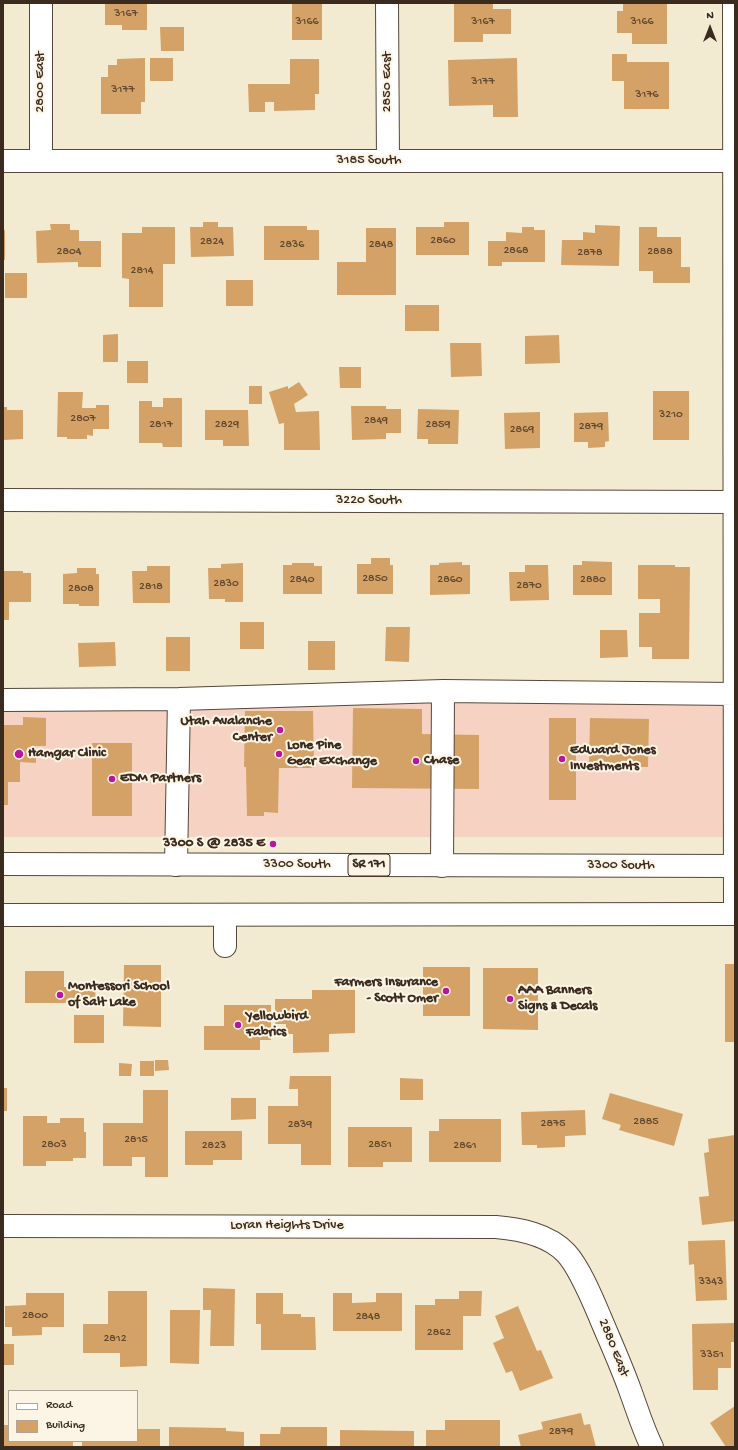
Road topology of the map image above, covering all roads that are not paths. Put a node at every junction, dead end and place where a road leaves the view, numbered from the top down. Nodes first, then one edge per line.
1 (41, 3) edge
2 (387, 3) edge
3 (734, 3) edge
4 (735, 90) edge
5 (3, 161) edge
6 (41, 161) junction
7 (388, 161) junction
8 (734, 161) edge
9 (735, 451) edge
10 (3, 500) edge
11 (735, 502) edge
12 (735, 659) edge
13 (443, 691) junction
14 (735, 694) edge
15 (178, 699) junction
16 (3, 700) edge
17 (735, 789) edge
18 (3, 864) edge
19 (176, 865) junction
20 (442, 866) junction
21 (735, 866) edge
22 (735, 914) edge
23 (3, 915) edge
24 (226, 915) junction
25 (225, 946) dead end
26 (3, 1226) edge
27 (566, 1253) joint
28 (652, 1447) edge

1 - 6 street, 2800 East
2 - 7 street, 2850 East
3 - 4 street
4 - 8 street
5 - 6 street, 3185 South
6 - 7 street, 3185 South
7 - 8 street, 3185 South
8 - 9 street
9 - 11 street
10 - 11 street, 3220 South
11 - 12 street
12 - 14 street
13 - 14 street
13 - 15 street
13 - 20 street
14 - 17 street
15 - 16 street
15 - 19 street
17 - 21 street
18 - 19 street, 3300 South / SR 171
19 - 20 street, 3300 South / SR 171
20 - 21 street, 3300 South / SR 171
21 - 22 street
22 - 24 street
23 - 24 street
24 - 25 street
26 - 27 street, Loran Heights Drive
27 - 28 street, 2880 East

